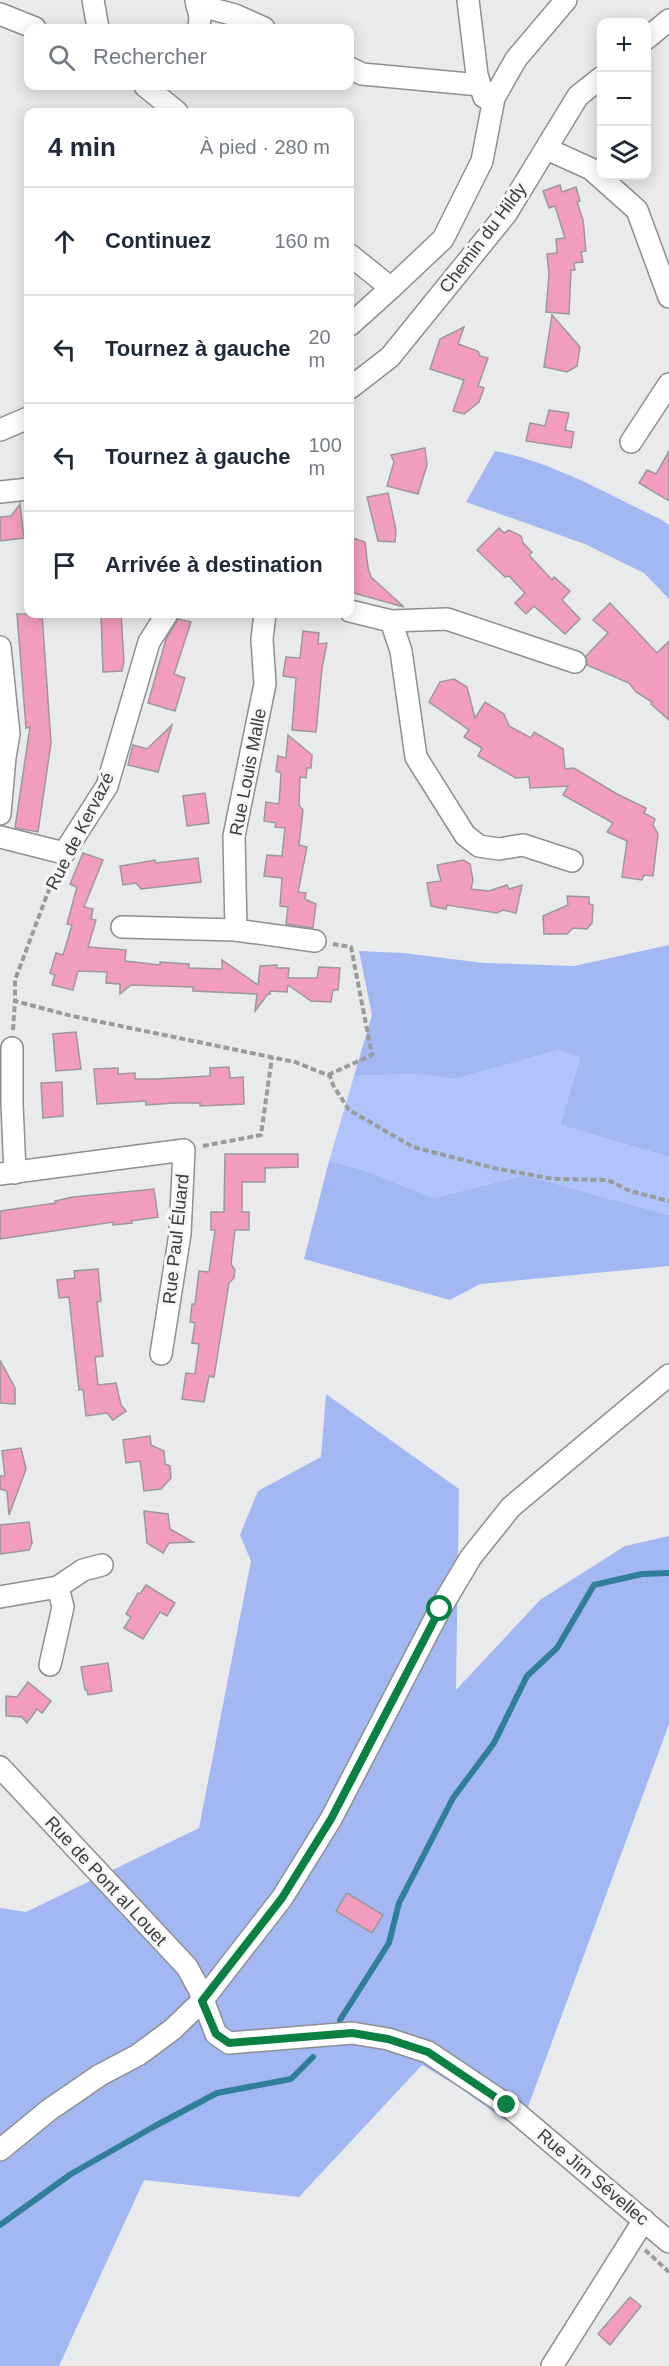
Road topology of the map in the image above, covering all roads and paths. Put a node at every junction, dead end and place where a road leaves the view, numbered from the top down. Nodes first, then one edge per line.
1 (93, 0) edge
2 (468, 0) edge
3 (566, 0) edge
4 (196, 3) edge
5 (0, 14) edge
6 (669, 20) edge
7 (25, 24) edge
8 (97, 24) edge
9 (199, 24) edge
10 (255, 24) edge
11 (651, 35) edge
12 (354, 70) edge
13 (597, 81) edge
14 (480, 85) junction
15 (149, 90) edge
16 (172, 108) edge
17 (490, 116) junction
18 (547, 149) junction
19 (354, 258) edge
20 (391, 288) junction
21 (669, 297) edge
22 (354, 321) edge
23 (669, 384) edge
24 (354, 385) edge
25 (24, 420) edge
26 (0, 430) edge
27 (631, 442) dead end
28 (24, 489) edge
29 (0, 492) edge
30 (354, 612) edge
31 (164, 618) edge
32 (265, 618) edge
33 (391, 621) junction
34 (0, 655) edge
35 (575, 662) dead end
36 (2, 757) edge
37 (0, 814) edge
38 (0, 837) edge
39 (64, 854) junction
40 (572, 861) dead end
41 (122, 927) dead end
42 (236, 930) junction
43 (315, 941) joint
44 (15, 1000) junction
45 (12, 1048) joint
46 (272, 1057) junction
47 (328, 1075) junction
48 (184, 1150) junction
49 (8, 1174) edge
50 (669, 1201) edge
51 (161, 1354) dead end
52 (669, 1375) edge
53 (102, 1565) dead end
54 (58, 1587) junction
55 (0, 1597) edge
56 (50, 1665) dead end
57 (0, 1767) edge
58 (202, 2001) junction
59 (0, 2150) edge
60 (644, 2220) junction
61 (633, 2240) junction
62 (669, 2242) edge
63 (669, 2272) edge
64 (552, 2366) edge

1 - 8 street
2 - 14 street
3 - 17 street
4 - 9 street
4 - 10 street
5 - 7 street
6 - 11 street
12 - 14 street
13 - 18 street, Chemin du Hildy
14 - 17 street
15 - 16 street
17 - 20 street
18 - 21 street
18 - 24 street, Chemin du Hildy
19 - 20 street
20 - 22 street
23 - 27 street
25 - 26 street
28 - 29 street
30 - 33 street
31 - 39 street, Rue de Kervazé
32 - 42 street, Rue Louis Malle
33 - 35 street
33 - 40 street
34 - 36 street
36 - 37 street
38 - 39 street
39 - 44 path, Rue de Kervazé
41 - 42 street
42 - 43 street
43 - 47 path
44 - 45 path
44 - 46 path
45 - 49 street, Rue Paul Éluard
46 - 47 path
46 - 48 path
47 - 50 path
48 - 49 street, Rue Paul Éluard
48 - 51 street, Rue Paul Éluard
52 - 58 street
53 - 54 street
54 - 55 street
54 - 56 street
57 - 58 street, Rue de Pont al Louet
58 - 59 street
58 - 60 street, Rue Jim Sévellec
60 - 61 street
60 - 62 street, Rue Jim Sévellec
61 - 63 path
61 - 64 street

